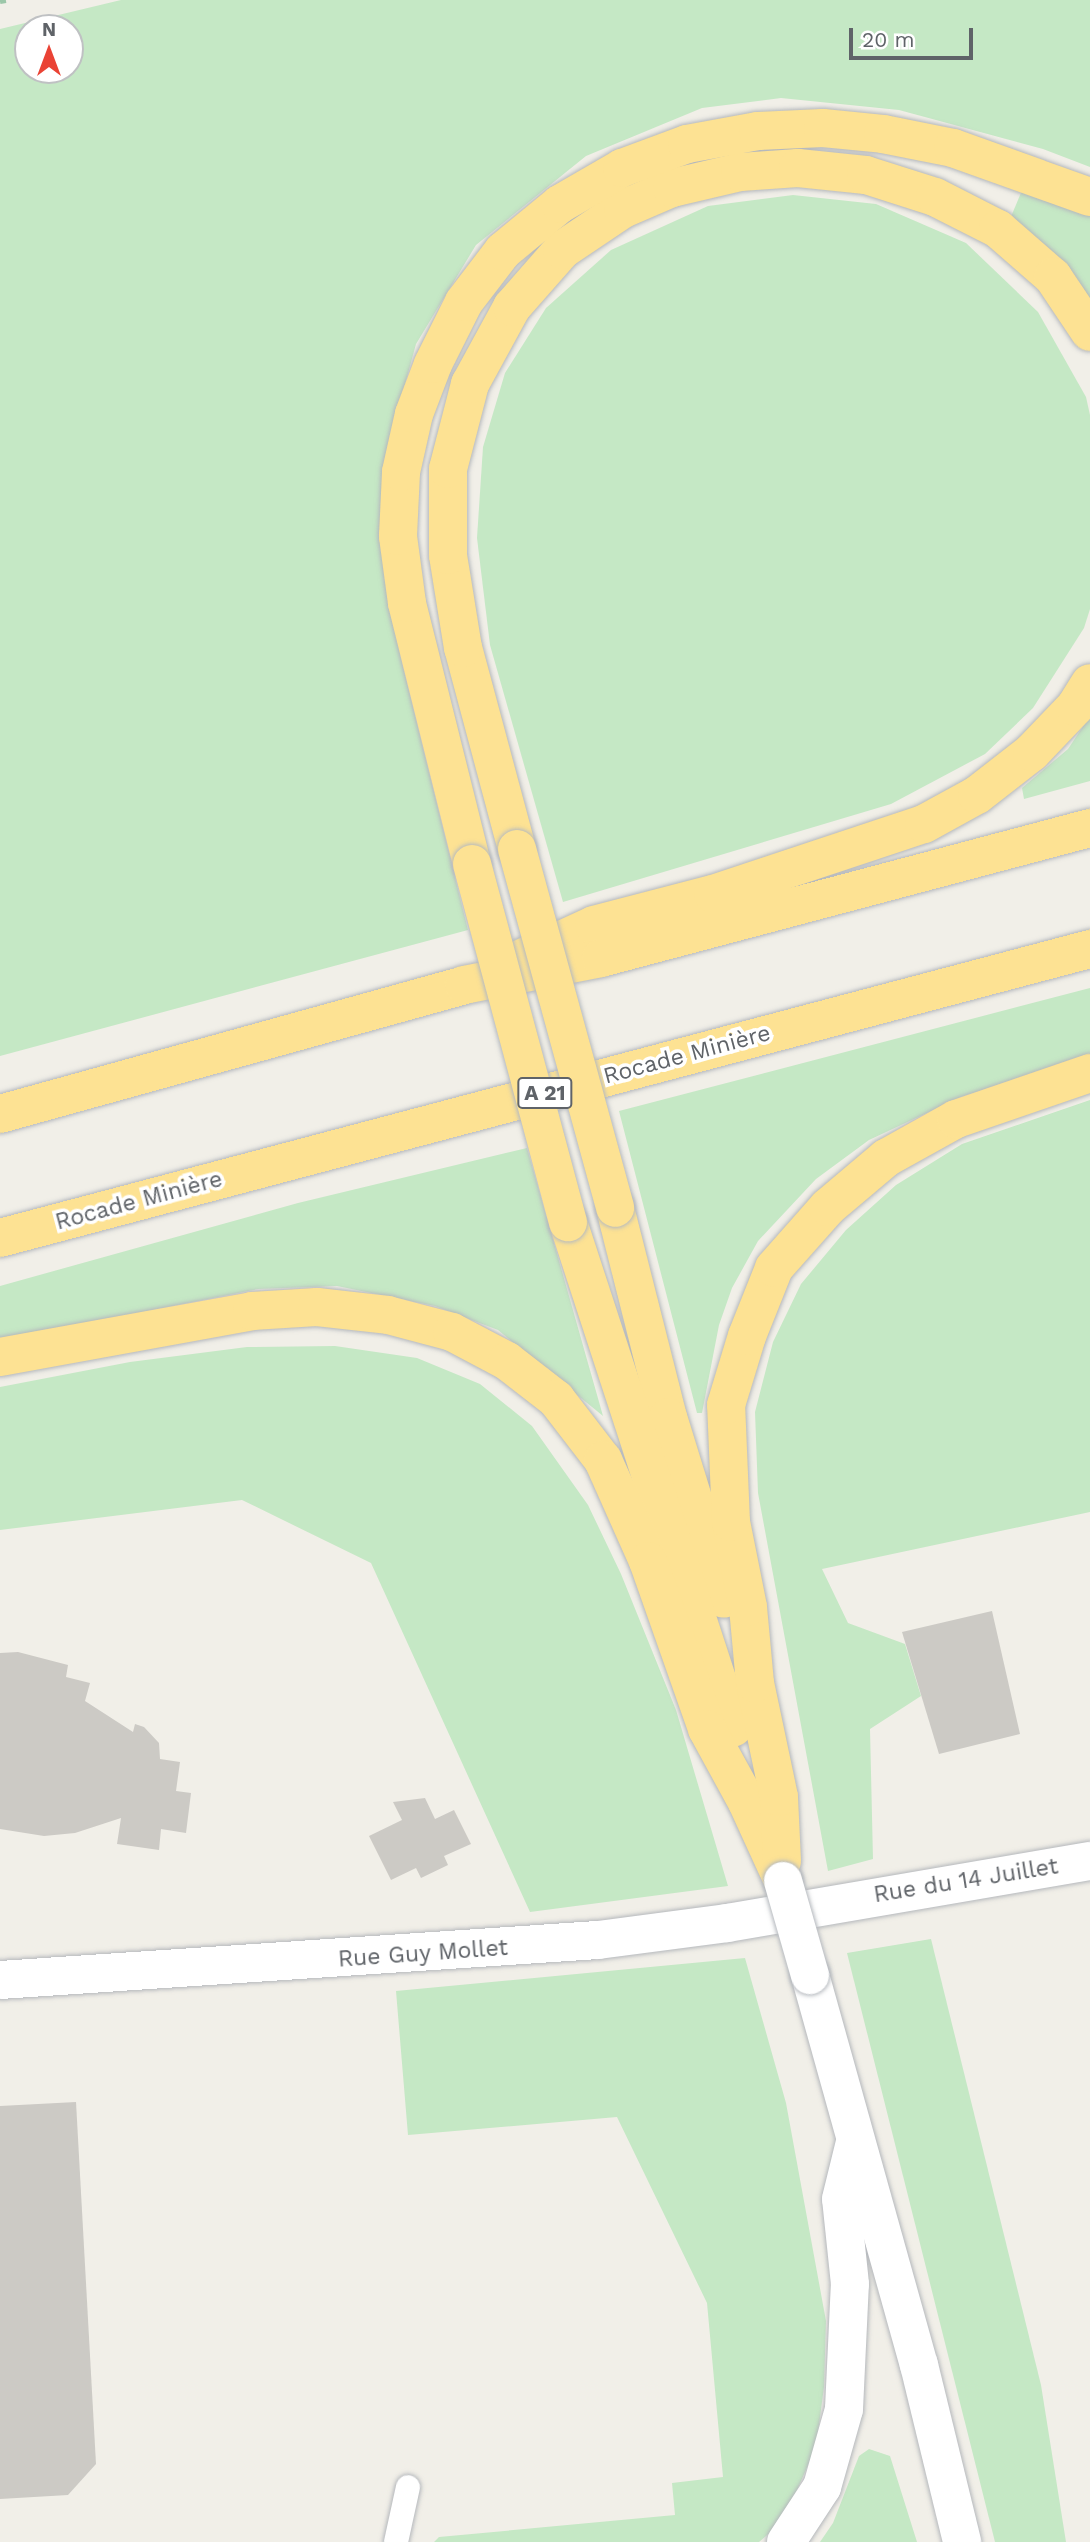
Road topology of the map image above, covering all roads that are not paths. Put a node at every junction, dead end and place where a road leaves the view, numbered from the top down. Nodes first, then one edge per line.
1 (1090, 197) edge
2 (1090, 332) edge
3 (1090, 682) edge
4 (1090, 828) edge
5 (1090, 949) edge
6 (464, 985) junction
7 (1090, 1073) edge
8 (0, 1114) edge
9 (0, 1238) edge
10 (0, 1357) edge
11 (755, 1683) junction
12 (747, 1802) junction
13 (1090, 1861) edge
14 (783, 1881) junction
15 (842, 1901) joint
16 (0, 1980) edge
17 (855, 2140) junction
18 (408, 2487) dead end
19 (396, 2542) edge
20 (786, 2542) edge
21 (962, 2542) edge

1 - 12 highway, bridge
2 - 11 highway, bridge
3 - 6 highway
4 - 6 highway
5 - 9 highway, Rocade Minière / A 21
6 - 8 highway
7 - 11 highway
10 - 12 highway
11 - 14 highway
12 - 14 highway
13 - 15 main road, Rue du 14 Juillet
14 - 17 main road, bridge
15 - 16 main road, Rue Guy Mollet
17 - 20 main road
17 - 21 main road
18 - 19 lane

